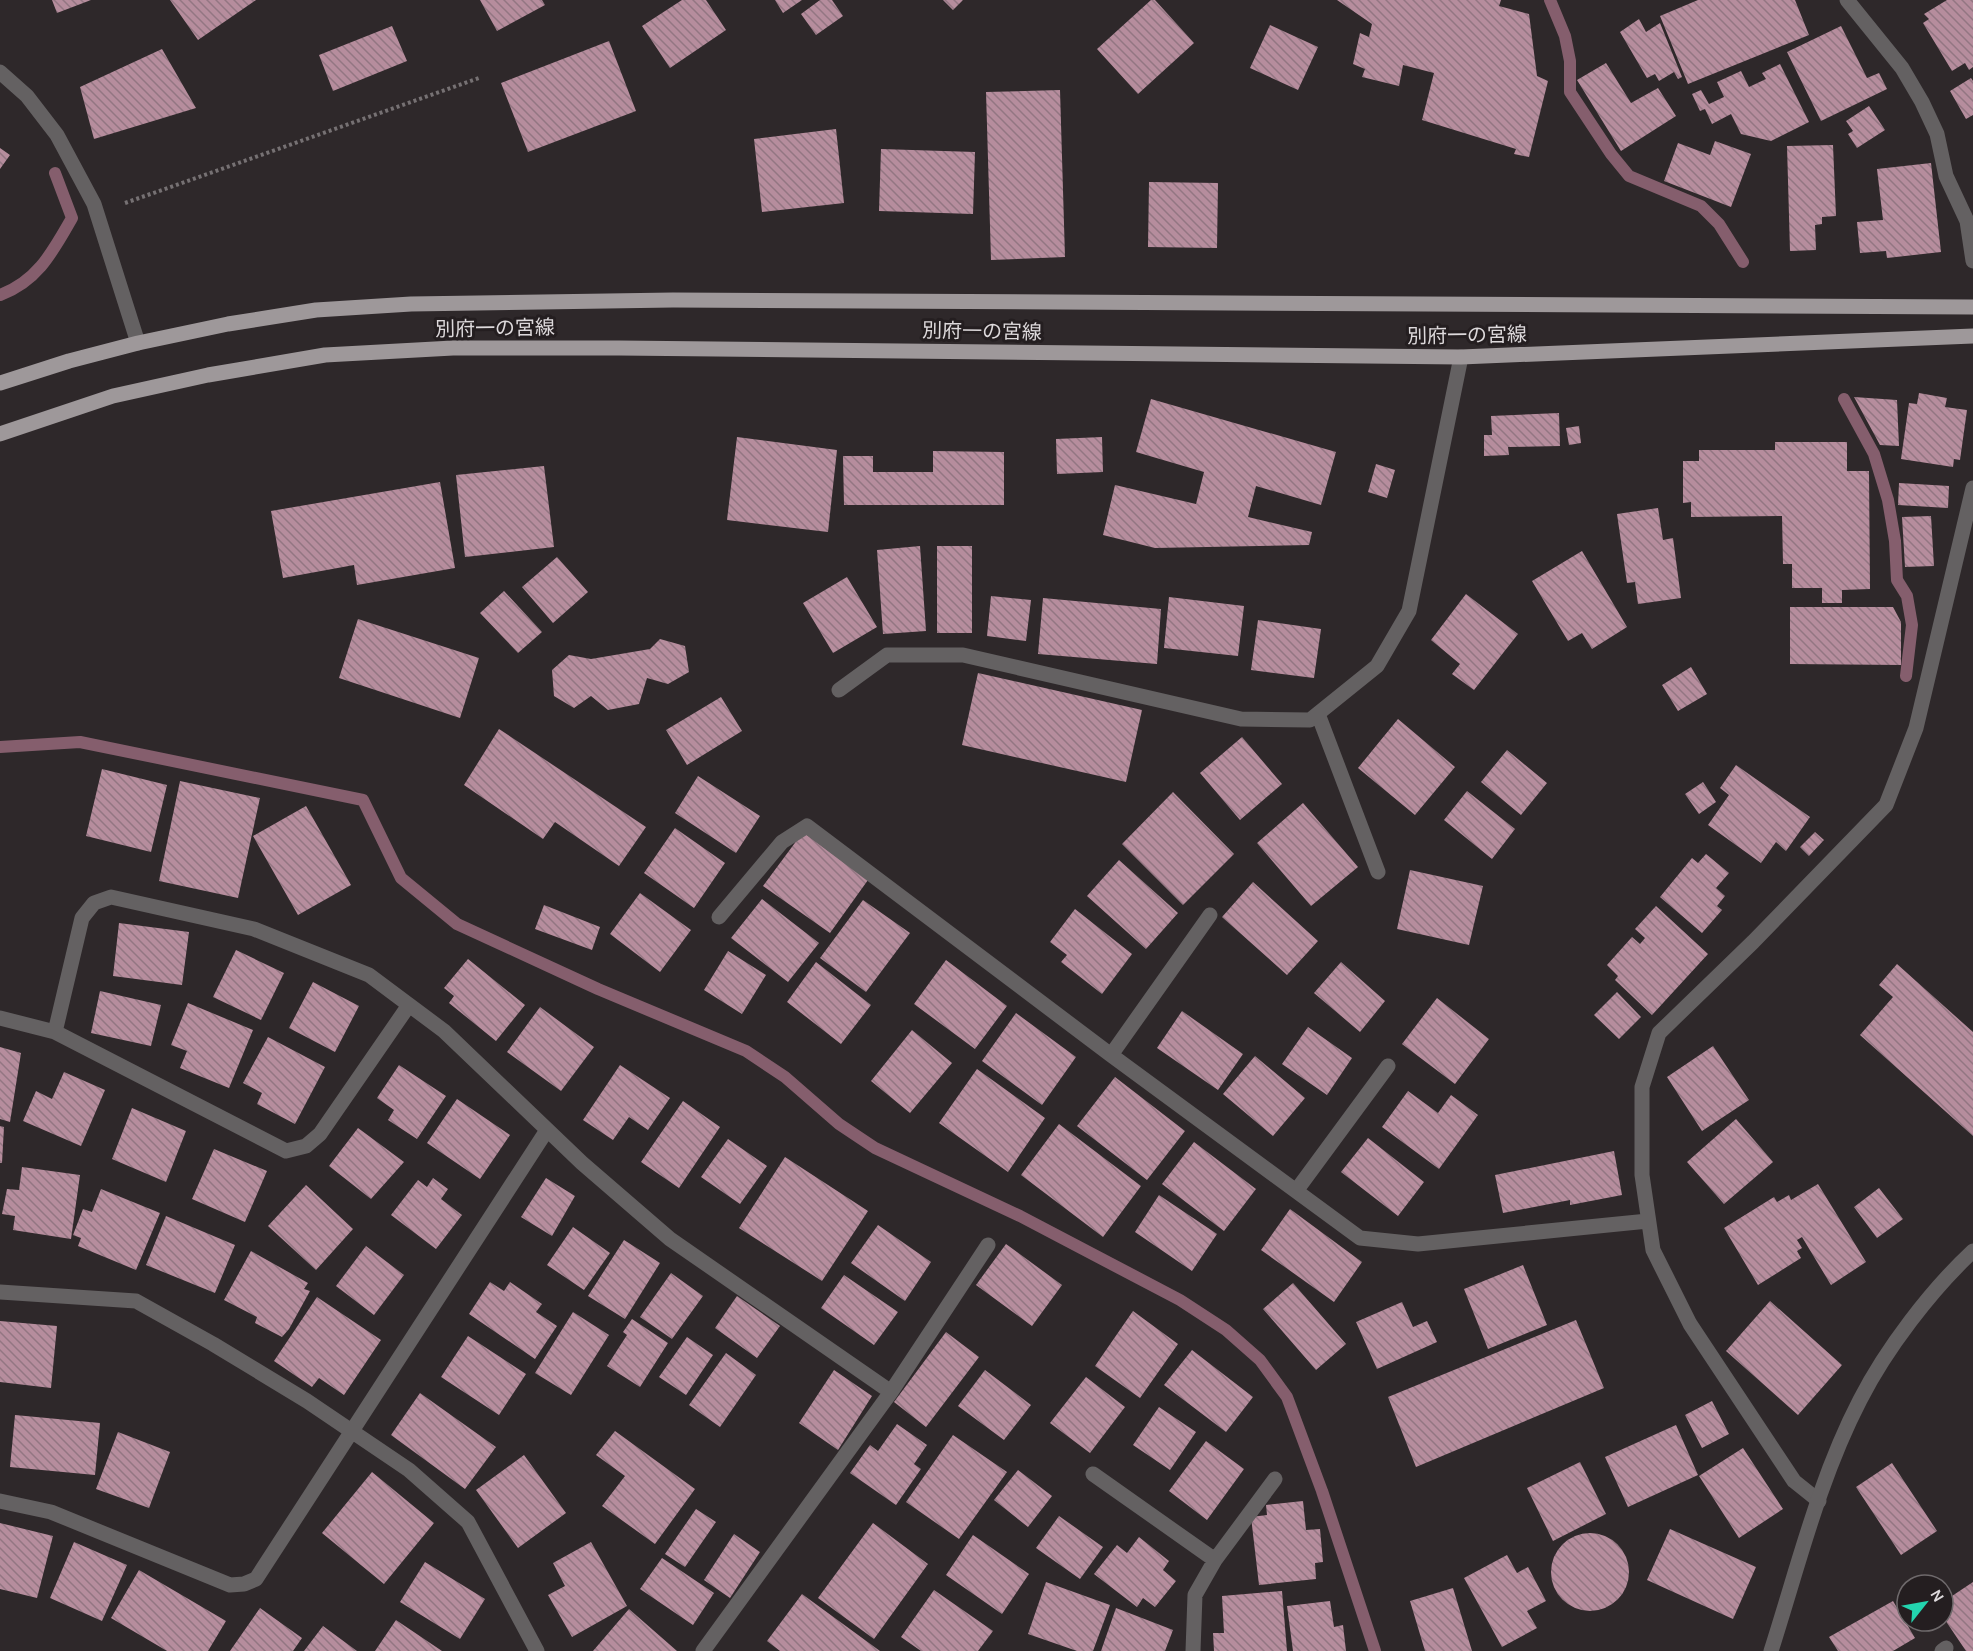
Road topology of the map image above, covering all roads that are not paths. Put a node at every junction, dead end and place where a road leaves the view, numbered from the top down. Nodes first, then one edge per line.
1 (1847, 0) edge
2 (0, 72) edge
3 (1973, 261) edge
4 (1973, 307) edge
5 (1973, 336) edge
6 (138, 343) junction
7 (1461, 357) junction
8 (0, 382) edge
9 (0, 434) edge
10 (1973, 488) edge
11 (838, 690) dead end
12 (1318, 714) junction
13 (1378, 872) dead end
14 (1210, 915) dead end
15 (719, 917) dead end
16 (409, 1005) junction
17 (0, 1018) edge
18 (55, 1032) junction
19 (1111, 1055) junction
20 (1388, 1066) dead end
21 (547, 1130) junction
22 (1296, 1191) junction
23 (1648, 1221) junction
24 (988, 1245) dead end
25 (1973, 1251) edge
26 (0, 1292) edge
27 (891, 1392) junction
28 (352, 1432) junction
29 (1093, 1474) dead end
30 (1275, 1479) dead end
31 (0, 1501) edge
32 (1819, 1501) junction
33 (1215, 1560) junction
34 (537, 1651) edge
35 (703, 1651) edge
36 (1193, 1651) edge
37 (1771, 1651) edge

1 - 3 street
2 - 6 street
4 - 6 main road, 別府一の宮線
5 - 7 main road, 別府一の宮線
6 - 8 main road, 別府一の宮線
7 - 9 main road, 別府一の宮線
7 - 12 street
10 - 23 street
11 - 12 street
12 - 13 street
14 - 19 street
15 - 19 street
16 - 18 street
16 - 18 street
16 - 21 street
17 - 18 street
19 - 22 street
20 - 22 street
21 - 27 street
21 - 28 street
22 - 23 street
23 - 32 street
24 - 27 street
25 - 32 street
26 - 28 street
27 - 35 street
28 - 31 street
28 - 34 street
29 - 33 street
30 - 33 street
32 - 37 street
33 - 36 street

